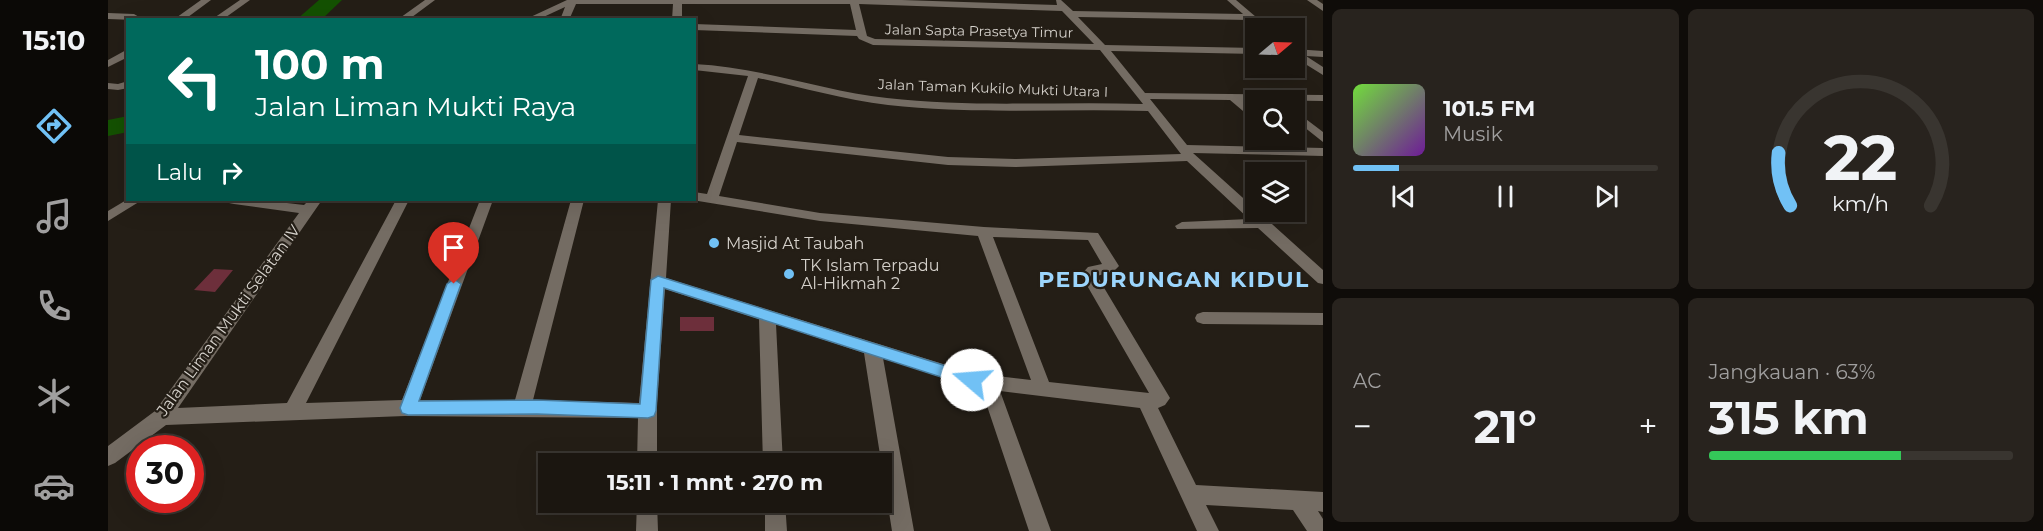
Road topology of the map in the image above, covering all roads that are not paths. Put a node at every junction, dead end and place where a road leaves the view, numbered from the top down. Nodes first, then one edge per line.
1 (207, 0) edge
2 (246, 0) edge
3 (431, 0) edge
4 (573, 0) edge
5 (784, 0) edge
6 (1058, 0) edge
7 (1231, 0) edge
8 (1311, 0) edge
9 (626, 1) edge
10 (678, 1) edge
11 (730, 1) edge
12 (853, 1) edge
13 (951, 3) edge
14 (1002, 3) edge
15 (1323, 8) edge
16 (1068, 11) junction
17 (108, 16) edge
18 (134, 17) dead end
19 (1251, 17) joint
20 (180, 18) edge
21 (218, 18) edge
22 (404, 18) edge
23 (532, 18) edge
24 (565, 18) edge
25 (677, 18) edge
26 (696, 27) edge
27 (766, 31) junction
28 (861, 33) junction
29 (696, 35) edge
30 (1105, 51) junction
31 (1245, 51) edge
32 (126, 53) edge
33 (1323, 55) edge
34 (1305, 56) edge
35 (1245, 57) edge
36 (1305, 61) edge
37 (108, 64) edge
38 (696, 67) edge
39 (1323, 72) edge
40 (754, 74) junction
41 (126, 84) edge
42 (108, 86) edge
43 (1143, 96) junction
44 (1232, 96) junction
45 (1245, 97) edge
46 (1305, 98) edge
47 (1323, 98) edge
48 (1150, 108) junction
49 (1245, 108) edge
50 (1305, 122) edge
51 (734, 138) junction
52 (1323, 138) edge
53 (1287, 150) joint
54 (1187, 153) junction
55 (1323, 153) edge
56 (696, 196) edge
57 (712, 198) junction
58 (133, 201) edge
59 (249, 201) edge
60 (401, 201) edge
61 (486, 201) edge
62 (577, 201) edge
63 (664, 201) edge
64 (311, 205) edge
65 (108, 217) edge
66 (1261, 223) junction
67 (1182, 226) dead end
68 (984, 232) junction
69 (1323, 279) edge
70 (658, 280) junction
71 (768, 315) junction
72 (1203, 318) dead end
73 (1323, 319) edge
74 (872, 347) junction
75 (988, 382) junction
76 (1043, 389) junction
77 (1146, 401) junction
78 (522, 407) junction
79 (408, 408) junction
80 (293, 409) junction
81 (648, 411) junction
82 (162, 417) junction
83 (647, 453) edge
84 (773, 453) edge
85 (108, 457) edge
86 (1189, 494) junction
87 (1299, 501) junction
88 (1323, 502) edge
89 (647, 513) edge
90 (775, 513) edge
91 (647, 531) edge
92 (776, 531) edge
93 (903, 531) edge
94 (1040, 531) edge
95 (1208, 531) edge
96 (1319, 531) edge

1 - 20 street
2 - 21 street
3 - 22 street
4 - 9 street
4 - 23 street
4 - 24 street
5 - 11 street
5 - 12 street
6 - 16 street
7 - 19 street
8 - 15 street
9 - 10 street
10 - 11 street
10 - 25 street
12 - 13 street
12 - 28 street
13 - 14 street
14 - 16 street
16 - 19 street
16 - 30 street
17 - 18 street
26 - 27 street
27 - 28 street, Jalan Sapta Prasetya Timur
27 - 29 street
28 - 30 street, Jalan Sapta Prasetya Timur
30 - 31 street
30 - 35 street
30 - 43 street
32 - 37 street
33 - 34 street
36 - 39 street
38 - 40 street, Jalan Taman Kukilo Mukti Utara I
40 - 48 street, Jalan Taman Kukilo Mukti Utara I
40 - 51 street
41 - 42 street
43 - 44 street
43 - 48 street
44 - 45 street
44 - 49 street
46 - 47 street
48 - 54 street
50 - 52 street
51 - 54 street
51 - 57 street
53 - 54 street
53 - 55 street
54 - 66 street
56 - 57 street
57 - 68 street
58 - 65 street
59 - 64 street
60 - 80 street
61 - 79 street
62 - 78 street
63 - 70 street
64 - 82 street, Jalan Liman Mukti Selatan IV
66 - 67 street
66 - 69 street
68 - 76 street
68 - 77 street
70 - 71 street
70 - 81 street
71 - 74 street
71 - 84 street
72 - 73 street
74 - 75 street
74 - 93 street
75 - 76 street
75 - 94 street
76 - 77 street
77 - 86 street
78 - 79 street
78 - 81 street
79 - 80 street
80 - 82 street
81 - 83 street
82 - 85 street, Jalan Liman Mukti Selatan IV
86 - 87 street
86 - 95 street
87 - 88 street
87 - 96 street
89 - 91 street
90 - 92 street

